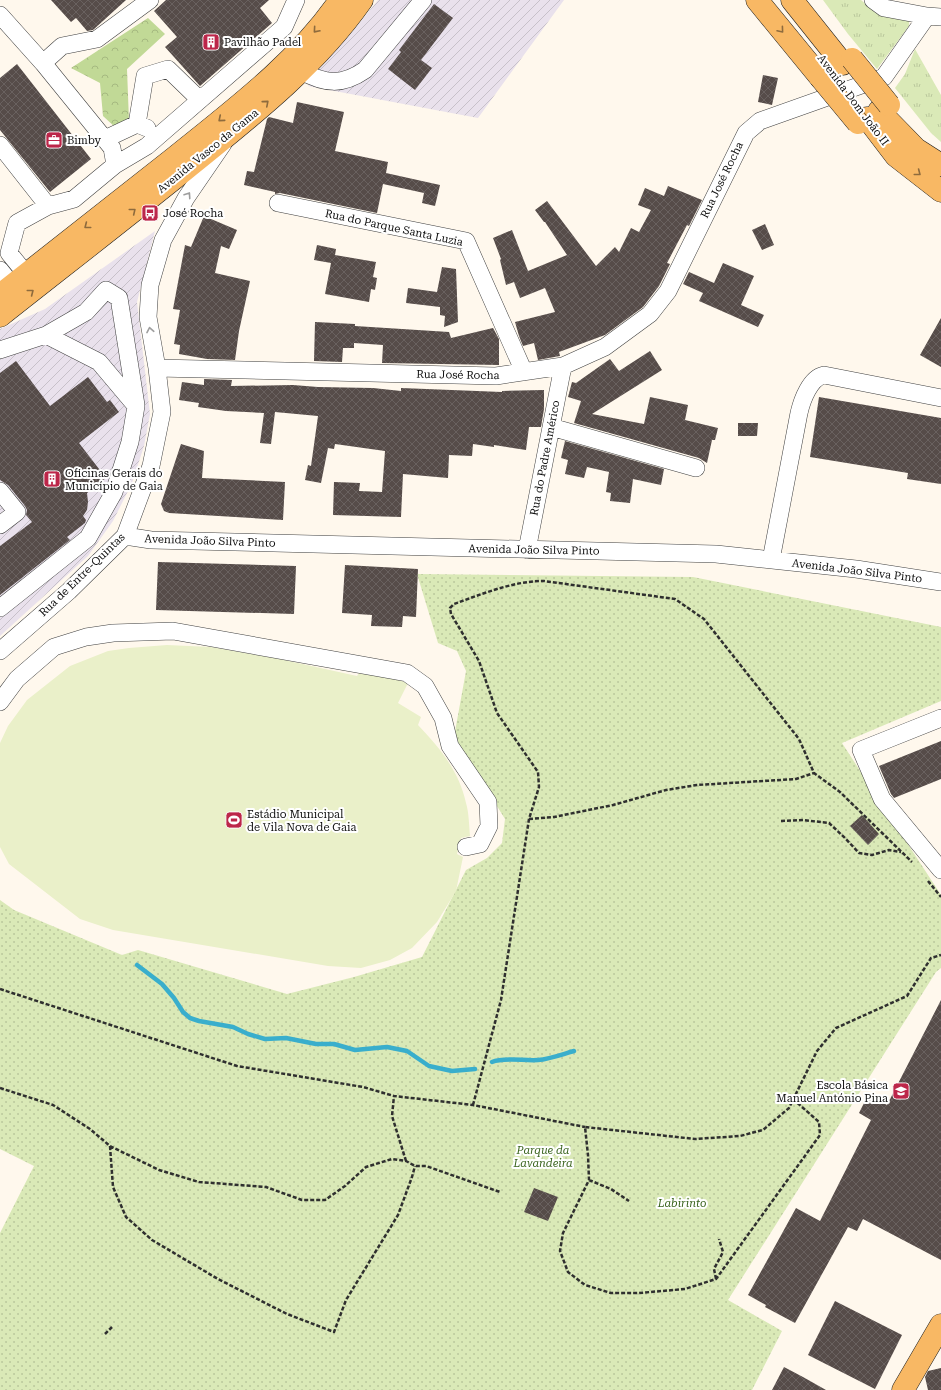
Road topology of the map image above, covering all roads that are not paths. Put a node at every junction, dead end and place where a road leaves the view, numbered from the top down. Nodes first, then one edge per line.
1 (150, 0) edge
2 (296, 0) edge
3 (340, 0) edge
4 (362, 0) edge
5 (423, 0) edge
6 (756, 0) edge
7 (776, 0) edge
8 (792, 0) edge
9 (808, 0) edge
10 (873, 0) edge
11 (0, 15) edge
12 (934, 17) edge
13 (43, 63) junction
14 (837, 68) junction
15 (301, 71) junction
16 (200, 100) junction
17 (873, 114) junction
18 (137, 124) junction
19 (160, 135) junction
20 (228, 135) junction
21 (105, 139) junction
22 (0, 145) edge
23 (941, 158) edge
24 (114, 165) junction
25 (941, 165) edge
26 (941, 191) edge
27 (278, 203) dead end
28 (48, 206) junction
29 (9, 281) edge
30 (0, 316) edge
31 (46, 335) junction
32 (0, 350) edge
33 (563, 366) junction
34 (157, 368) junction
35 (524, 372) junction
36 (941, 398) edge
37 (136, 406) junction
38 (551, 427) junction
39 (696, 468) dead end
40 (0, 491) edge
41 (0, 525) edge
42 (125, 536) junction
43 (527, 550) junction
44 (771, 560) junction
45 (941, 582) edge
46 (0, 608) edge
47 (0, 651) edge
48 (0, 702) edge
49 (941, 718) edge
50 (466, 847) dead end
51 (941, 870) edge
52 (940, 1326) edge
53 (903, 1390) edge

1 - 13 street
2 - 16 street
3 -> 29 main road, Avenida Vasco da Gama
4 - 15 main road, Avenida Vasco da Gama
5 - 15 street
6 -> 14 main road
7 - 14 main road, Avenida Dom João II
8 - 14 main road, Avenida Dom João II
9 - 14 main road
10 - 12 street
11 - 13 street
12 - 33 street, Rua José Rocha
13 - 21 street
14 - 17 main road, Avenida Dom João II
20 -> 15 main road, Avenida Vasco da Gama
16 - 18 street
16 - 19 street
17 - 23 main road
17 - 25 main road, Avenida Dom João II
17 -> 26 main road, Avenida Dom João II
18 - 19 street
18 - 21 street
19 - 24 street
30 -> 20 main road, Avenida Vasco da Gama
34 -> 20 street
21 - 24 street
22 - 28 street
24 - 28 street
27 - 35 street, Rua do Parque Santa Luzia
28 - 29 street
31 - 32 street
31 - 37 street
31 - 37 street
33 - 35 street, Rua José Rocha
33 - 38 street, Rua do Padre Américo
34 - 35 street, Rua José Rocha
34 - 42 street, Rua de Entre-Quintas
36 - 44 street
37 - 46 street
38 - 39 street
38 - 43 street, Rua do Padre Américo
40 - 41 street
42 - 43 street, Avenida João Silva Pinto
42 - 47 street, Rua de Entre-Quintas
43 - 44 street, Avenida João Silva Pinto
44 - 45 street, Avenida João Silva Pinto
48 - 50 street
49 - 51 street
52 - 53 main road

